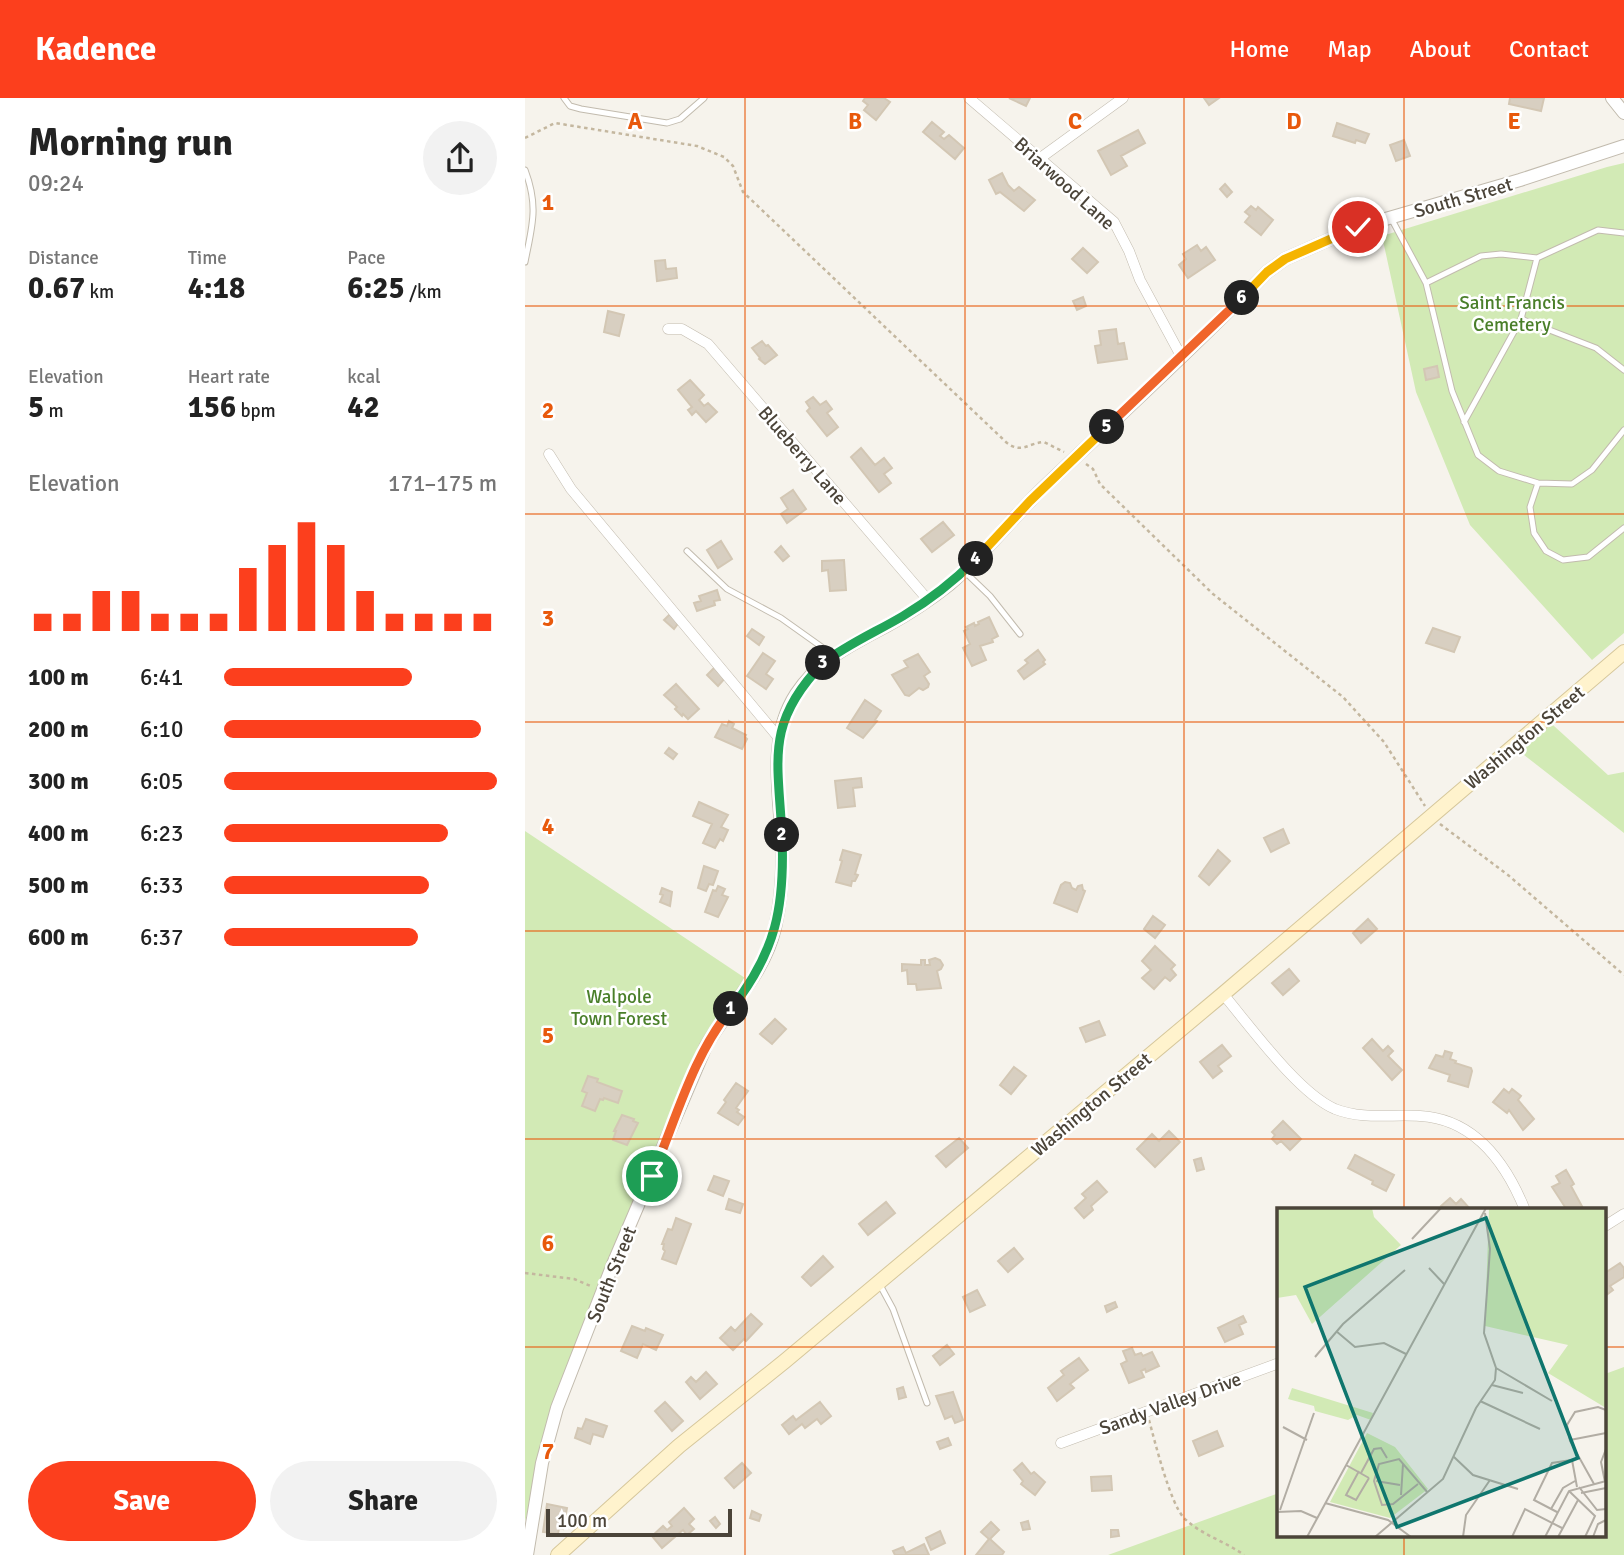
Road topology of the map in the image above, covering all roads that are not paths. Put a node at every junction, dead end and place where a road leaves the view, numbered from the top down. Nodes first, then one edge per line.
1 (564, 98) edge
2 (704, 98) edge
3 (969, 98) edge
4 (1123, 98) edge
5 (1612, 98) edge
6 (1624, 113) edge
7 (1624, 146) edge
8 (1039, 159) junction
9 (525, 170) edge
10 (525, 206) edge
11 (534, 208) junction
12 (1391, 218) junction
13 (1624, 233) edge
14 (1537, 258) junction
15 (525, 262) edge
16 (1426, 283) junction
17 (1521, 318) junction
18 (668, 329) dead end
19 (1181, 356) junction
20 (1624, 370) edge
21 (1464, 422) junction
22 (1624, 430) edge
23 (549, 454) dead end
24 (1538, 483) junction
25 (1624, 528) edge
26 (687, 551) dead end
27 (964, 571) junction
28 (928, 600) junction
29 (1020, 634) dead end
30 (1624, 652) edge
31 (833, 655) junction
32 (779, 738) junction
33 (1223, 994) junction
34 (1524, 1208) edge
35 (1624, 1214) edge
36 (1607, 1225) edge
37 (878, 1283) junction
38 (1277, 1364) edge
39 (927, 1402) dead end
40 (1061, 1443) dead end
41 (527, 1555) edge
42 (558, 1555) edge

1 - 2 lane
3 - 8 street, Briarwood Lane
4 - 8 street
5 - 6 street
7 - 12 street, South Street
8 - 19 street, Briarwood Lane
9 - 11 lane
10 - 11 lane
11 - 15 lane
12 - 16 lane
12 - 19 street, South Street
13 - 14 lane
14 - 16 lane
14 - 17 lane
16 - 21 lane
17 - 20 lane
17 - 21 lane
18 - 28 street, Blueberry Lane
19 - 27 street, South Street
21 - 24 lane
22 - 24 lane
23 - 32 street
24 - 25 lane
26 - 31 lane
27 - 28 street, South Street
27 - 29 lane
28 - 31 street, South Street
30 - 33 main road, Washington Street
31 - 32 street, South Street
32 - 41 street, South Street
33 - 34 street
33 - 37 main road, Washington Street
35 - 36 street
37 - 39 lane
37 - 42 main road, Washington Street
38 - 40 street, Sandy Valley Drive

